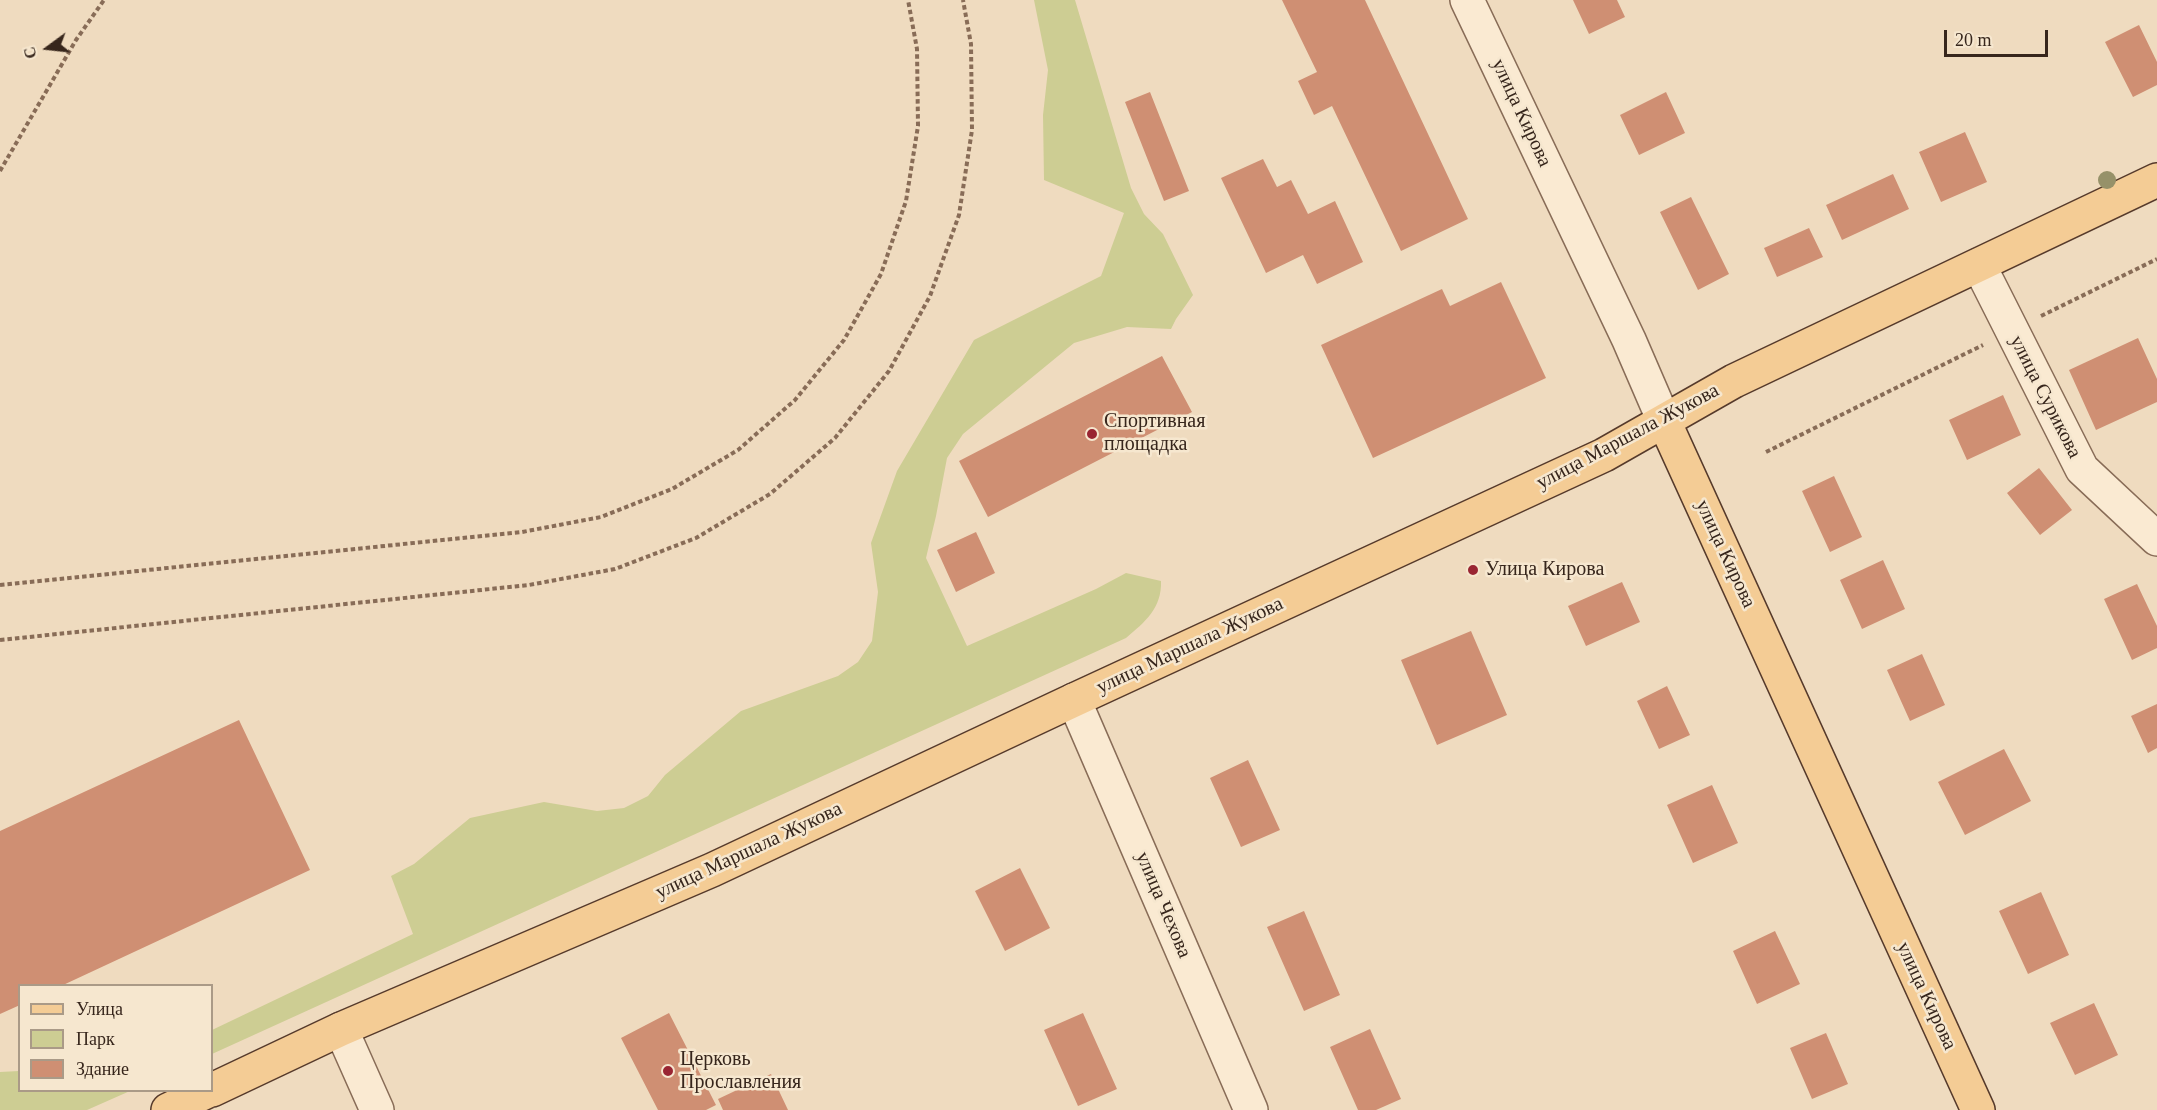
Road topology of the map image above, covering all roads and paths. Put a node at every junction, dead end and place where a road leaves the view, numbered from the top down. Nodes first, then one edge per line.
1 (104, 0) edge
2 (908, 0) edge
3 (963, 0) edge
4 (1467, 0) edge
5 (0, 171) edge
6 (2157, 180) edge
7 (2157, 259) edge
8 (1979, 265) junction
9 (2012, 331) junction
10 (1664, 421) junction
11 (1766, 452) dead end
12 (2157, 538) edge
13 (0, 585) edge
14 (0, 639) edge
15 (1074, 700) junction
16 (341, 1029) junction
17 (213, 1089) edge
18 (207, 1092) edge
19 (168, 1110) edge
20 (377, 1110) edge
21 (1251, 1110) edge
22 (1978, 1110) edge

1 - 5 path
2 - 13 path
3 - 14 path
4 - 10 street, улица Кирова
6 - 8 main road, улица Маршала Жукова
7 - 9 path
8 - 9 street, улица Сурикова
8 - 10 main road, улица Маршала Жукова
9 - 11 path
9 - 12 street, улица Сурикова
10 - 15 main road, улица Маршала Жукова
10 - 22 main road, улица Кирова
15 - 16 main road, улица Маршала Жукова
15 - 21 street, улица Чехова
16 - 17 main road, улица Маршала Жукова
16 - 20 street
18 - 19 main road, улица Маршала Жукова

